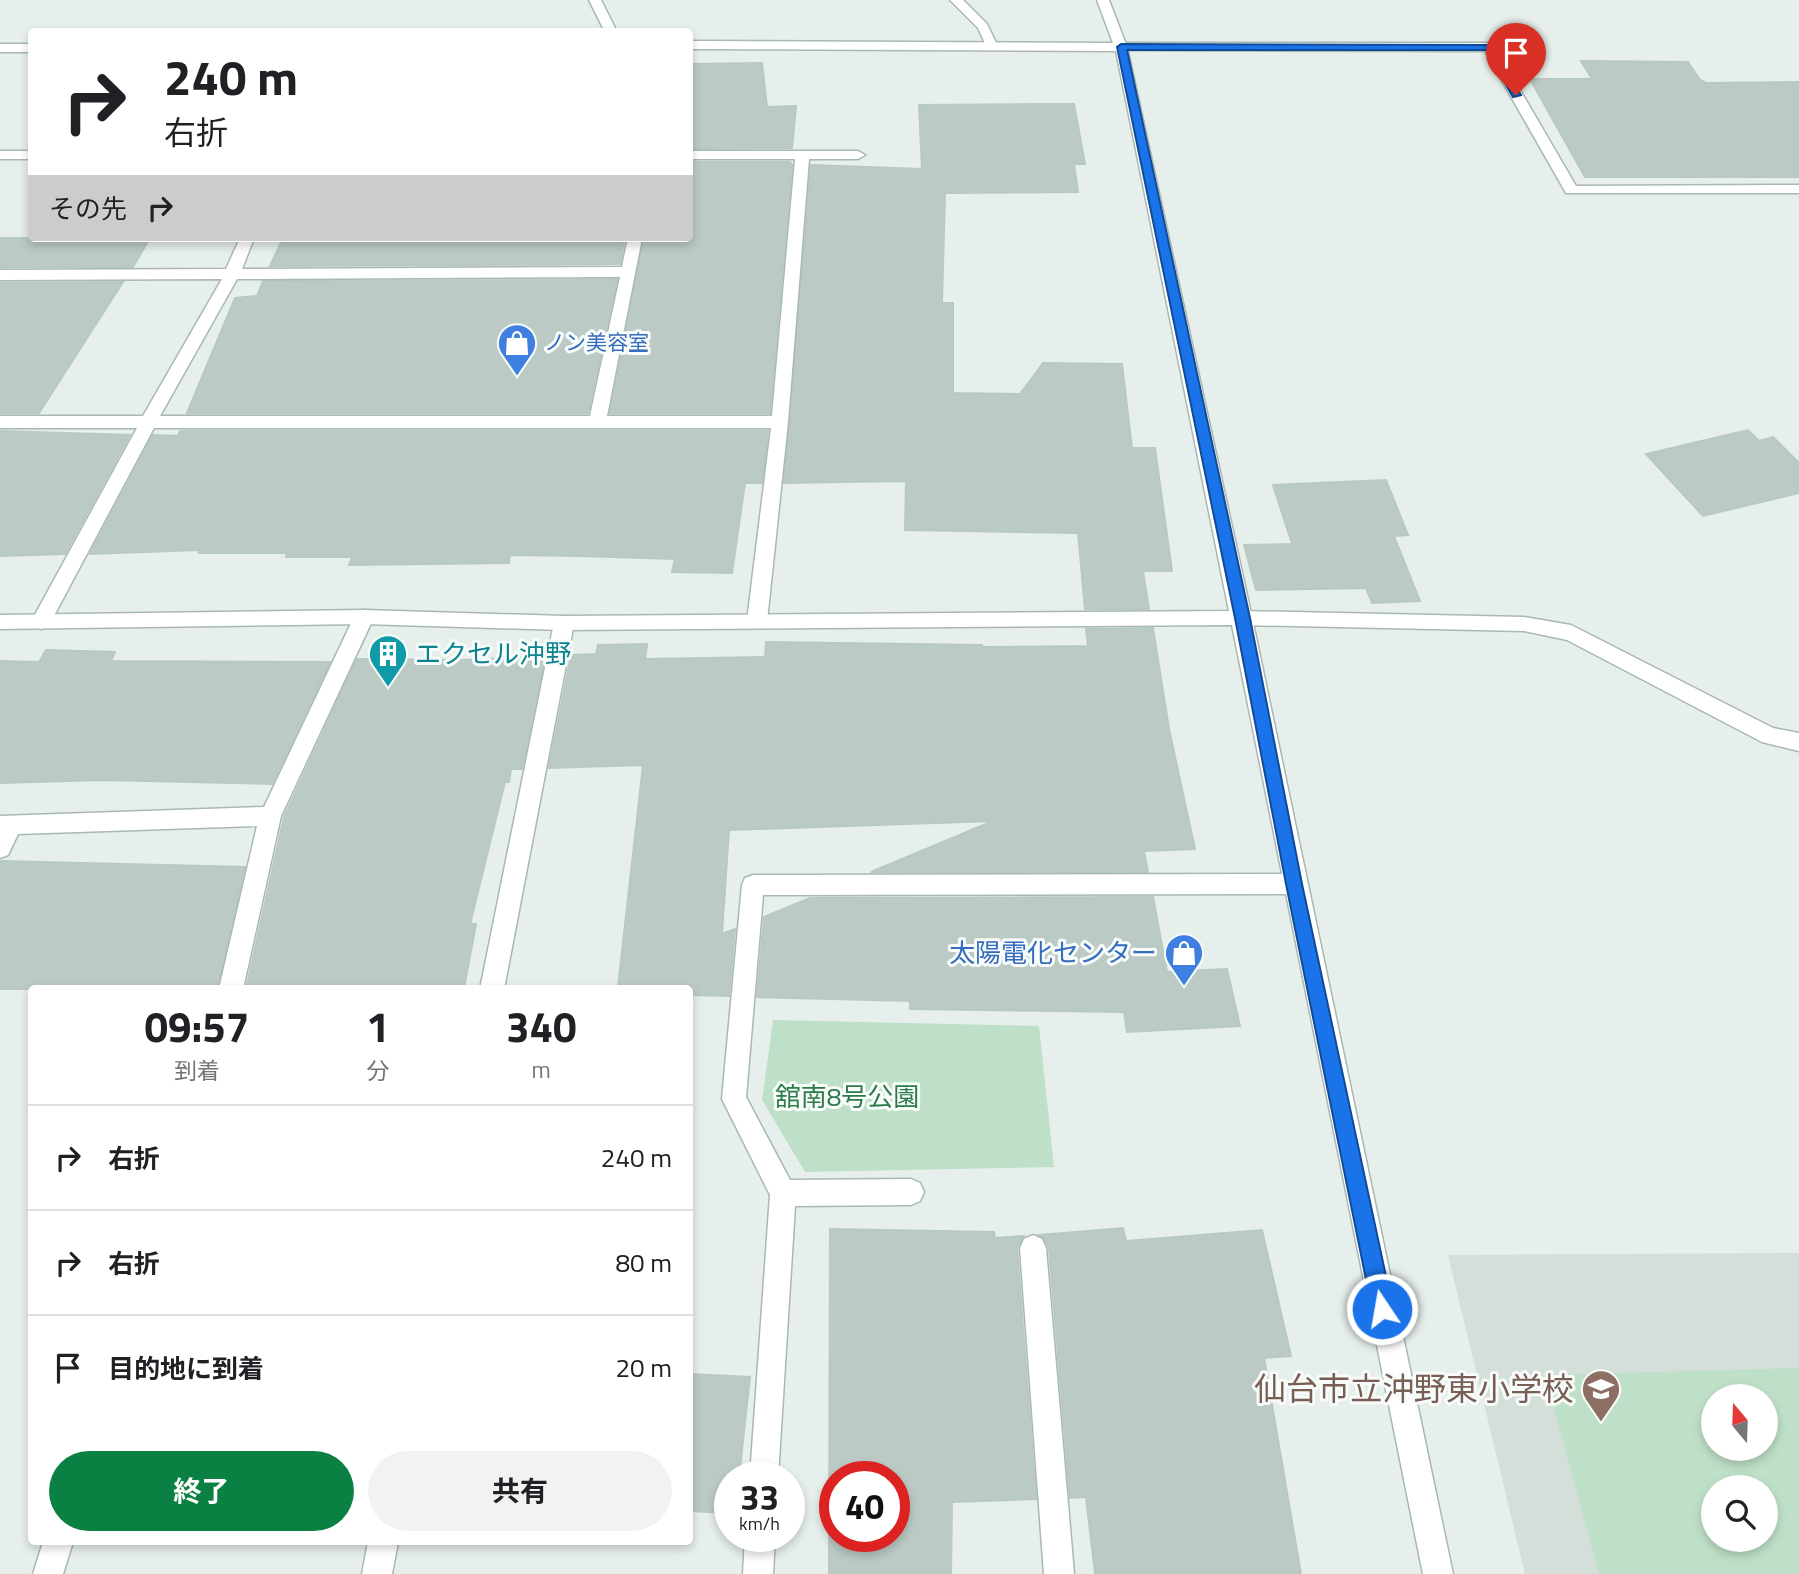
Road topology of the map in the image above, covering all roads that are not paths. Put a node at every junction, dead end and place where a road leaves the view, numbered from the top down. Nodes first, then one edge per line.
1 (595, 0) edge
2 (956, 0) edge
3 (1103, 0) edge
4 (609, 28) edge
5 (693, 45) edge
6 (992, 47) junction
7 (1121, 47) junction
8 (0, 48) edge
9 (28, 48) edge
10 (0, 155) edge
11 (28, 155) edge
12 (693, 155) edge
13 (802, 155) junction
14 (858, 155) dead end
15 (1799, 189) edge
16 (245, 242) edge
17 (634, 242) edge
18 (627, 272) junction
19 (232, 274) junction
20 (0, 275) edge
21 (598, 420) junction
22 (0, 422) edge
23 (780, 422) junction
24 (148, 423) junction
25 (364, 618) junction
26 (1242, 618) junction
27 (757, 621) junction
28 (0, 622) edge
29 (41, 622) junction
30 (564, 623) junction
31 (1799, 742) edge
32 (270, 816) junction
33 (5, 825) edge
34 (0, 848) edge
35 (1294, 884) junction
36 (232, 985) edge
37 (493, 985) edge
38 (783, 1192) junction
39 (911, 1192) dead end
40 (1033, 1248) dead end
41 (765, 1461) edge
42 (57, 1545) edge
43 (382, 1545) edge
44 (759, 1552) edge
45 (48, 1574) edge
46 (377, 1574) edge
47 (758, 1574) edge
48 (1059, 1574) edge
49 (1438, 1574) edge

1 - 4 street
2 - 6 street
3 - 7 street
5 - 6 street
6 - 7 street
7 - 15 street
7 - 26 street
8 - 9 street
10 - 11 street
12 - 13 street
13 - 14 street
13 - 23 street
16 - 19 street
17 - 18 street
18 - 19 street
18 - 21 street
19 - 20 street
19 - 24 street
21 - 23 street
21 - 24 street
22 - 24 street
23 - 27 street
24 - 29 street
25 - 29 street
25 - 30 street
25 - 32 street
26 - 27 street
26 - 31 street
26 - 35 street
27 - 30 street
28 - 29 street
30 - 37 street
32 - 33 street
32 - 36 street
33 - 34 street
35 - 38 street
35 - 49 street
38 - 39 street
38 - 41 street
40 - 48 street
42 - 45 street
43 - 46 street
44 - 47 street

